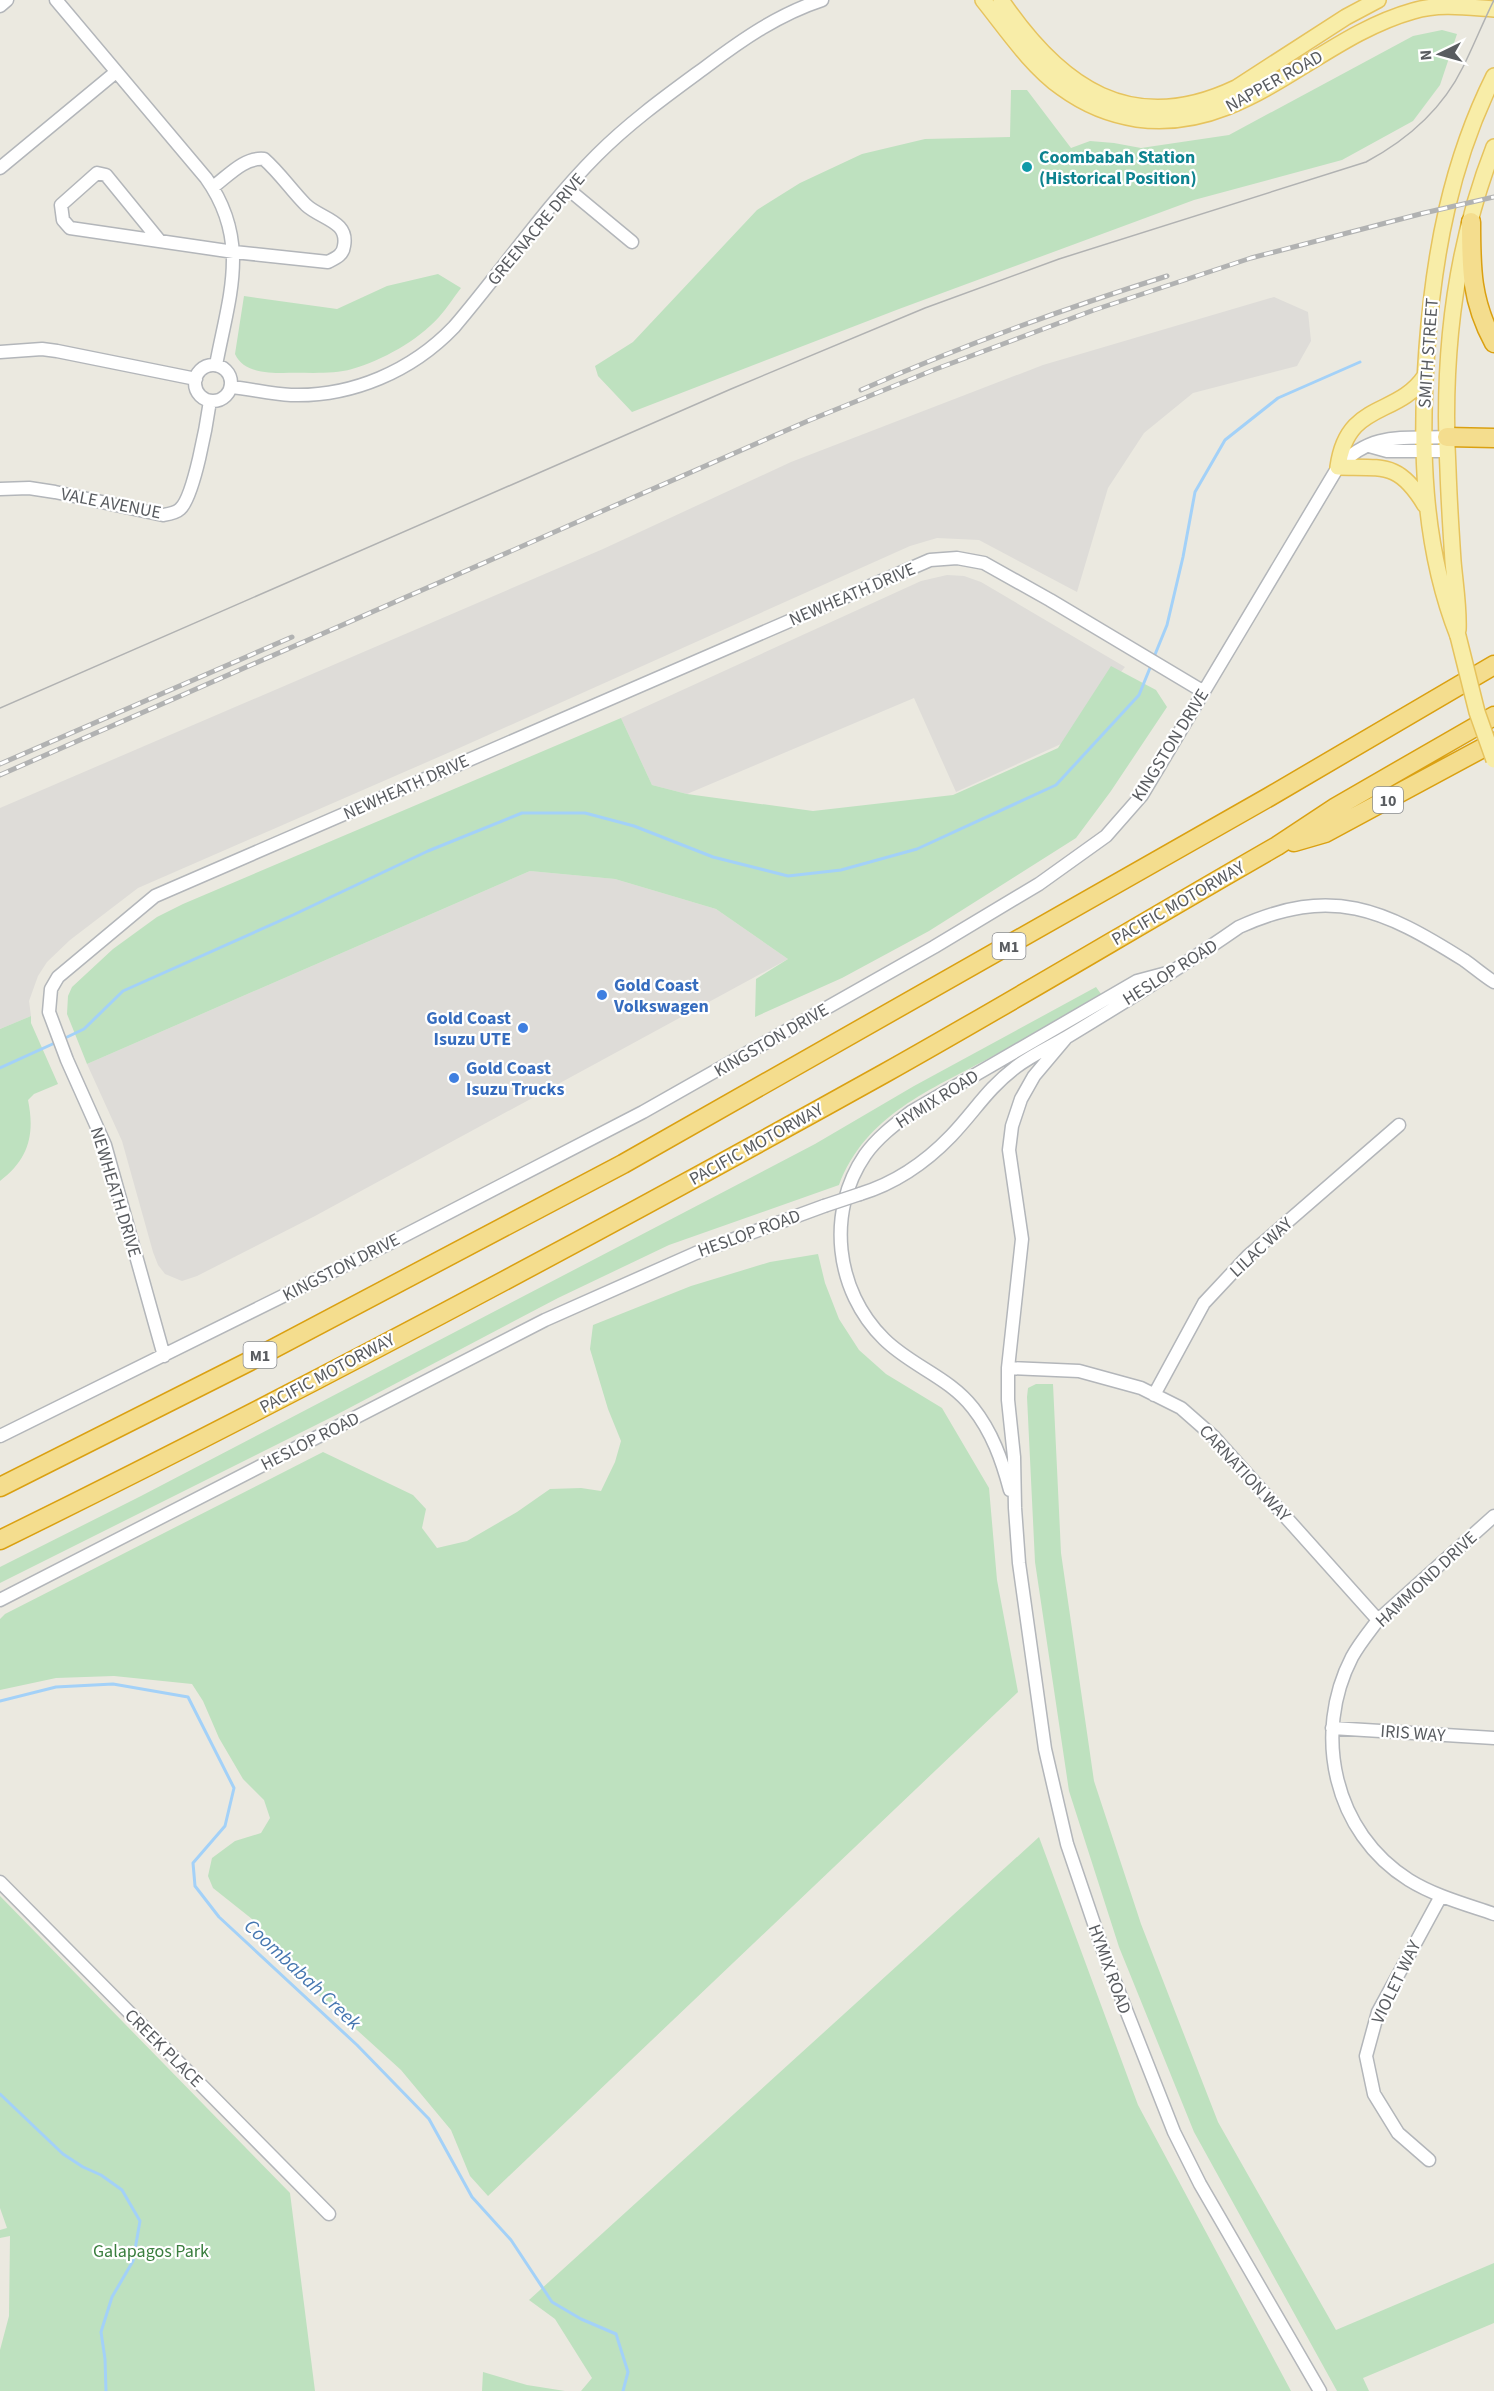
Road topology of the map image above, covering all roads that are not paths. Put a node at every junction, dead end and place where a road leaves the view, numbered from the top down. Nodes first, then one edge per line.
1 (7, 0) edge
2 (56, 0) edge
3 (822, 0) edge
4 (983, 0) edge
5 (1378, 0) edge
6 (1007, 3) edge
7 (0, 6) edge
8 (1491, 11) edge
9 (116, 72) junction
10 (1494, 76) edge
11 (1494, 147) edge
12 (0, 168) edge
13 (213, 187) junction
14 (568, 189) junction
15 (1471, 222) junction
16 (159, 240) junction
17 (632, 242) dead end
18 (234, 252) junction
19 (1494, 343) edge
20 (0, 352) edge
21 (216, 365) junction
22 (1425, 376) junction
23 (196, 379) junction
24 (231, 387) junction
25 (210, 401) junction
26 (1494, 438) edge
27 (1447, 444) junction
28 (1423, 445) junction
29 (1338, 468) junction
30 (0, 489) edge
31 (1428, 512) junction
32 (1458, 636) junction
33 (1494, 665) edge
34 (1204, 692) junction
35 (1494, 716) edge
36 (1494, 742) edge
37 (1494, 760) edge
38 (1277, 846) junction
39 (1469, 963) junction
40 (1494, 971) edge
41 (1167, 974) junction
42 (1494, 982) edge
43 (1066, 1038) junction
44 (1399, 1125) dead end
45 (164, 1356) junction
46 (1008, 1368) junction
47 (1154, 1395) junction
48 (0, 1436) edge
49 (0, 1487) edge
50 (1015, 1508) junction
51 (1494, 1516) edge
52 (0, 1540) edge
53 (0, 1600) edge
54 (1378, 1620) junction
55 (1332, 1728) junction
56 (1494, 1738) edge
57 (0, 1882) edge
58 (1441, 1896) junction
59 (1494, 1914) edge
60 (1429, 2160) dead end
61 (328, 2214) dead end
62 (1320, 2391) edge

1 - 7 street
2 - 9 street
3 - 14 street, GREENACRE DRIVE
4 - 8 main road, NAPPER ROAD
5 - 6 main road, NAPPER ROAD
9 - 12 street
9 - 13 street
10 - 22 main road, SMITH STREET
11 - 15 main road, SMITH STREET
13 - 18 street
13 - 18 street
14 - 17 street
14 - 24 street, GREENACRE DRIVE
15 - 19 highway
15 - 27 main road, SMITH STREET
16 - 16 street
16 - 18 street
18 - 21 street
20 - 23 street
21 - 23 street
21 - 24 street
22 - 28 main road, SMITH STREET
22 - 29 main road
23 - 25 street
24 - 25 street
25 - 30 street, VALE AVENUE
26 - 27 highway
27 - 28 street, KINGSTON DRIVE
27 - 32 main road, SMITH STREET
28 - 29 street, KINGSTON DRIVE
28 - 31 main road, SMITH STREET
29 - 31 main road
29 - 34 street, KINGSTON DRIVE
31 - 32 main road, SMITH STREET
32 - 37 main road, SMITH STREET, bridge
33 - 49 highway, M1
34 - 45 street, KINGSTON DRIVE
34 - 45 street, NEWHEATH DRIVE
35 - 38 highway, PACIFIC MOTORWAY
36 - 38 highway, 10
38 - 52 highway, PACIFIC MOTORWAY
39 - 40 street, HESLOP ROAD
39 - 41 street, HESLOP ROAD
39 - 42 street, HESLOP ROAD
41 - 43 street, HESLOP ROAD
41 - 50 street, HYMIX ROAD
43 - 46 street, HYMIX ROAD
43 - 53 street, HESLOP ROAD, bridge
44 - 47 street, LILAC WAY
45 - 48 street, KINGSTON DRIVE
46 - 47 street, CARNATION WAY
46 - 50 street, HYMIX ROAD
47 - 54 street, CARNATION WAY
50 - 62 street, HYMIX ROAD
51 - 54 street, HAMMOND DRIVE
54 - 55 street, HAMMOND DRIVE
55 - 56 street, IRIS WAY
55 - 58 street, HAMMOND DRIVE
57 - 61 street, CREEK PLACE
58 - 59 street, HAMMOND DRIVE
58 - 60 street, VIOLET WAY

